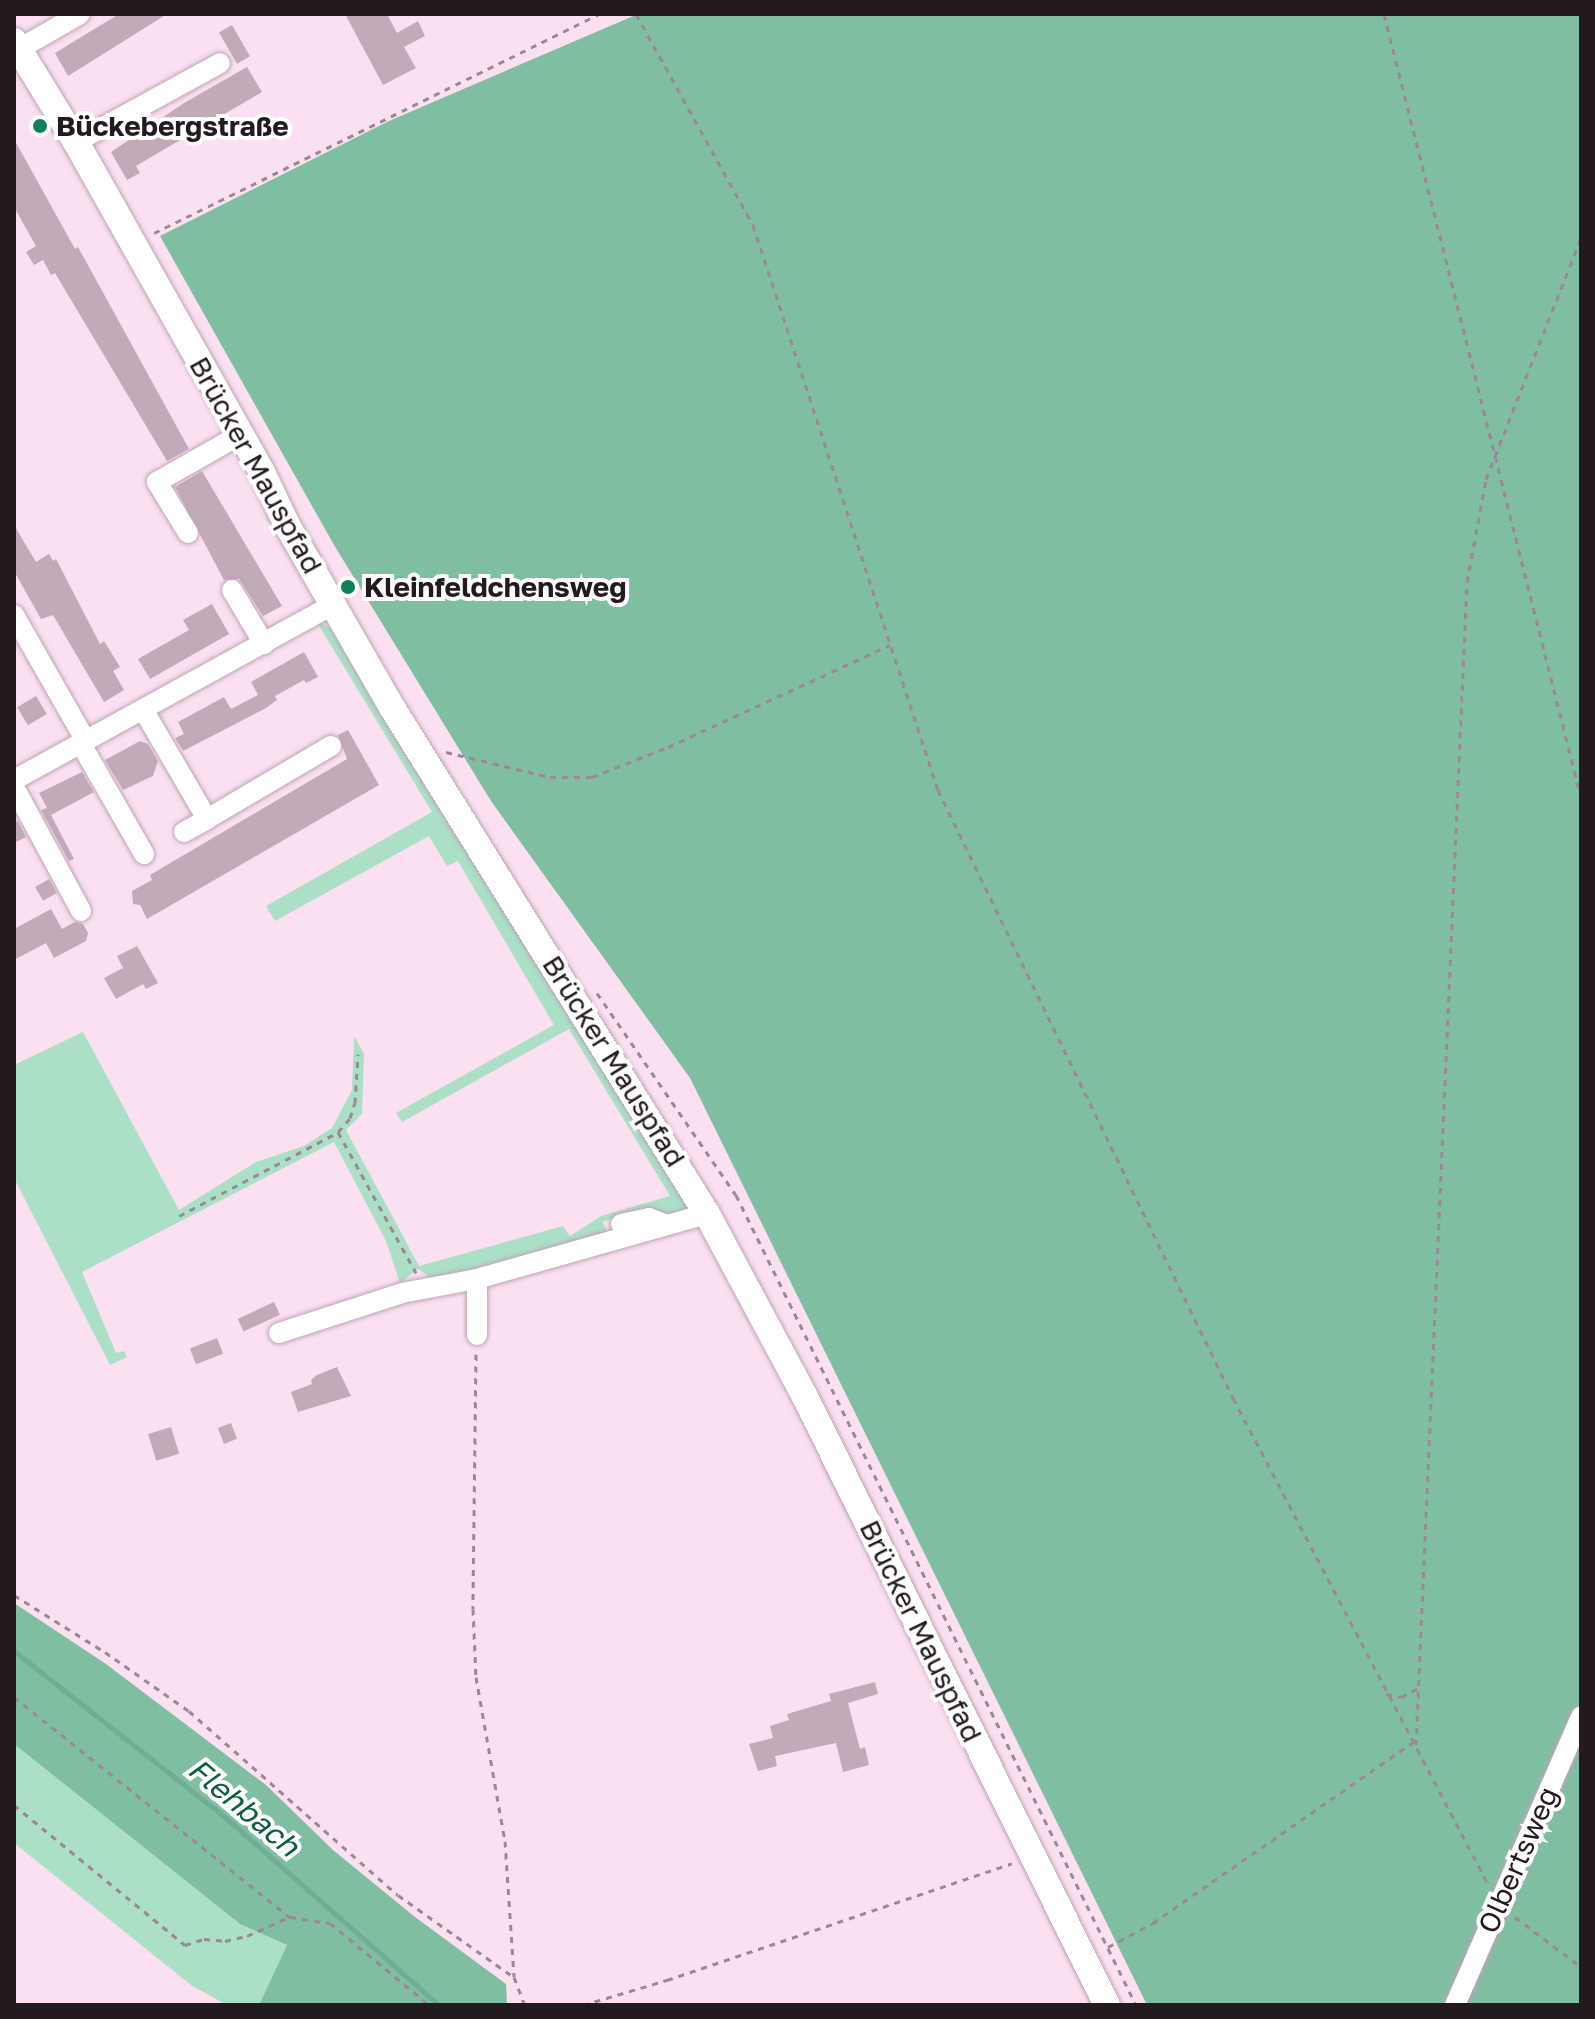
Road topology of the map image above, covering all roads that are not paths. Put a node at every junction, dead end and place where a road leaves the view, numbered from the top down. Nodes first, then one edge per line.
1 (80, 14) edge
2 (16, 45) edge
3 (220, 63) dead end
4 (76, 142) junction
5 (241, 434) junction
6 (188, 533) dead end
7 (232, 590) dead end
8 (334, 604) junction
9 (14, 615) edge
10 (264, 644) junction
11 (144, 711) junction
12 (83, 742) junction
13 (331, 746) dead end
14 (14, 780) edge
15 (14, 787) edge
16 (207, 819) junction
17 (184, 832) dead end
18 (144, 854) dead end
19 (81, 911) dead end
20 (707, 1214) junction
21 (621, 1224) dead end
22 (668, 1226) junction
23 (477, 1279) junction
24 (279, 1333) dead end
25 (477, 1335) road end
26 (1581, 1716) edge
27 (1107, 2005) edge
28 (1455, 2005) edge

1 - 2 street, Brücker Mauspfad
2 - 4 main road, Brücker Mauspfad
3 - 4 street
4 - 5 main road, Brücker Mauspfad
5 - 6 street
5 - 8 main road, Brücker Mauspfad
7 - 10 street
8 - 10 street
8 - 20 main road, Brücker Mauspfad
9 - 12 street
10 - 11 street
11 - 12 street
11 - 16 street
12 - 14 street
12 - 18 street
13 - 16 street
15 - 19 street
16 - 17 street
20 - 22 street
20 - 27 main road, Brücker Mauspfad
21 - 22 street
22 - 23 street
23 - 24 street
23 - 25 street
26 - 28 street, Olbertsweg

